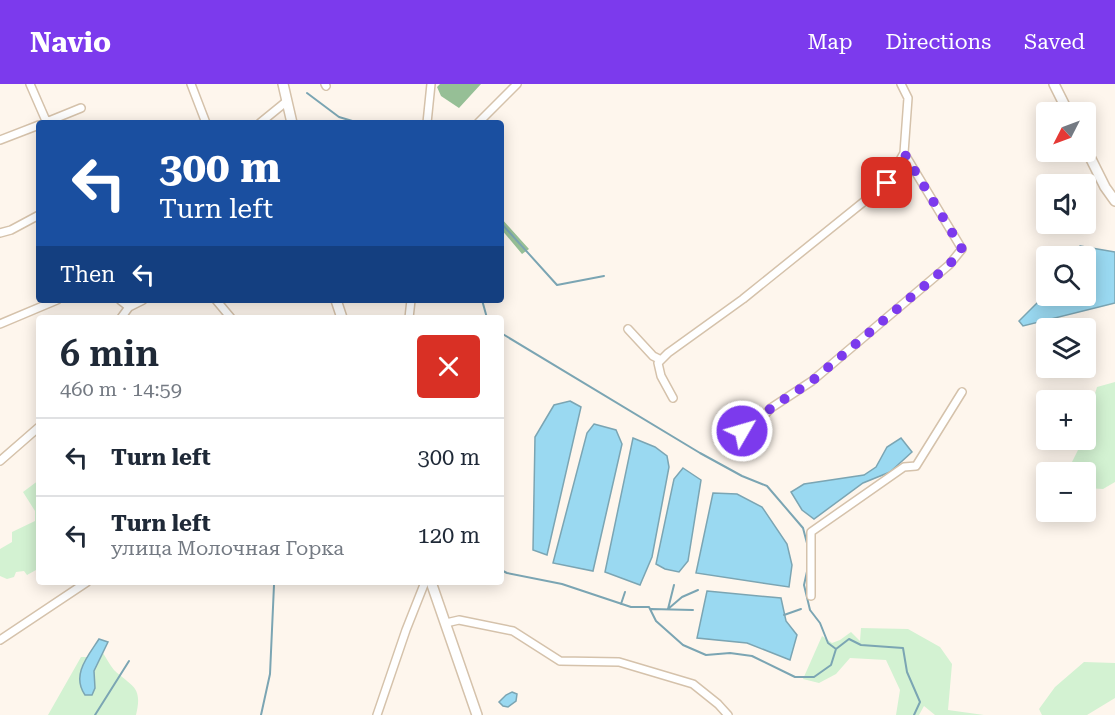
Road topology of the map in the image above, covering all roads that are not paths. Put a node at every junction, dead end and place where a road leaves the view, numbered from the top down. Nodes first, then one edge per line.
1 (30, 84) edge
2 (191, 84) edge
3 (283, 84) edge
4 (431, 84) edge
5 (518, 84) edge
6 (901, 84) edge
7 (1054, 84) edge
8 (287, 101) junction
9 (1063, 102) edge
10 (81, 108) dead end
11 (43, 120) edge
12 (51, 120) edge
13 (205, 120) edge
14 (264, 120) edge
15 (291, 120) edge
16 (427, 120) edge
17 (481, 120) edge
18 (36, 126) edge
19 (0, 140) edge
20 (904, 153) junction
21 (1092, 162) edge
22 (1115, 201) edge
23 (36, 217) edge
24 (0, 233) edge
25 (50, 303) edge
26 (124, 303) edge
27 (137, 303) edge
28 (218, 303) edge
29 (129, 307) junction
30 (123, 315) edge
31 (228, 315) edge
32 (0, 324) edge
33 (628, 329) dead end
34 (661, 360) junction
35 (962, 392) dead end
36 (673, 398) dead end
37 (720, 428) dead end
38 (36, 430) edge
39 (0, 461) edge
40 (82, 585) edge
41 (424, 585) edge
42 (432, 585) edge
43 (811, 597) dead end
44 (446, 623) junction
45 (0, 640) edge
46 (377, 715) edge
47 (477, 715) edge
48 (729, 715) edge

1 - 11 street
2 - 13 street
3 - 8 main road
4 - 16 street
5 - 17 street
6 - 20 street
7 - 9 main road
8 - 14 street
8 - 15 main road
10 - 12 street
18 - 19 street
20 - 34 street
20 - 37 street
21 - 22 main road
23 - 24 street
25 - 32 street
26 - 29 street
27 - 29 street
28 - 31 street
29 - 30 street
33 - 34 street
34 - 36 street
35 - 43 street
38 - 39 street
40 - 45 street
41 - 46 street
42 - 44 main road
44 - 47 main road
44 - 48 street

